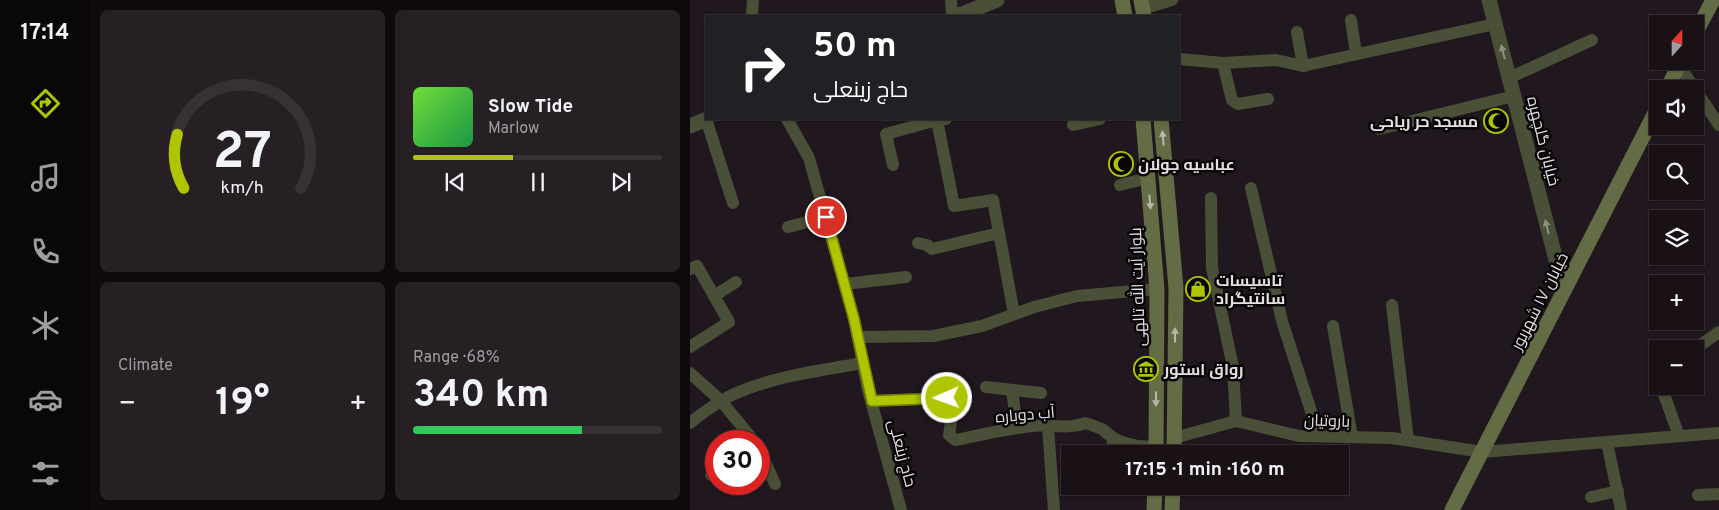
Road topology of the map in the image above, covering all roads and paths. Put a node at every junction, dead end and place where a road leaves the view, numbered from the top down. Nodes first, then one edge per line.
1 (754, 0) edge
2 (951, 0) edge
3 (997, 0) edge
4 (1122, 0) edge
5 (1172, 0) edge
6 (1489, 0) edge
7 (1713, 0) edge
8 (1142, 8) edge
9 (752, 15) edge
10 (952, 15) edge
11 (960, 15) edge
12 (1125, 15) edge
13 (1704, 17) edge
14 (1351, 20) dead end
15 (1495, 24) junction
16 (1297, 32) dead end
17 (1592, 40) dead end
18 (1356, 54) junction
19 (1180, 59) edge
20 (1223, 63) junction
21 (1303, 66) junction
22 (1509, 78) junction
23 (1514, 96) junction
24 (1268, 99) dead end
25 (1704, 102) edge
26 (705, 119) edge
27 (706, 120) edge
28 (788, 120) edge
29 (941, 120) edge
30 (1096, 120) edge
31 (1143, 120) edge
32 (1161, 120) edge
33 (1073, 125) dead end
34 (1649, 125) edge
35 (1719, 125) edge
36 (690, 126) edge
37 (1379, 130) dead end
38 (893, 164) dead end
39 (1148, 178) junction
40 (1120, 185) dead end
41 (1251, 188) dead end
42 (1210, 198) dead end
43 (733, 203) dead end
44 (826, 217) junction
45 (788, 227) dead end
46 (999, 233) junction
47 (918, 243) dead end
48 (690, 269) edge
49 (906, 277) dead end
50 (736, 282) dead end
51 (845, 284) junction
52 (1157, 289) junction
53 (1564, 291) junction
54 (714, 296) junction
55 (1392, 305) dead end
56 (1014, 314) junction
57 (1333, 326) dead end
58 (1719, 332) edge
59 (859, 337) junction
60 (1704, 343) edge
61 (690, 347) edge
62 (863, 363) junction
63 (690, 373) edge
64 (986, 387) dead end
65 (1012, 390) junction
66 (1041, 393) dead end
67 (1664, 395) edge
68 (721, 401) junction
69 (872, 401) junction
70 (1236, 420) junction
71 (690, 423) edge
72 (1048, 427) junction
73 (1017, 428) junction
74 (745, 430) edge
75 (1719, 433) edge
76 (1318, 436) junction
77 (1679, 436) junction
78 (1352, 437) junction
79 (1113, 438) junction
80 (1174, 438) junction
81 (1408, 440) junction
82 (1608, 442) junction
83 (1113, 445) edge
84 (1135, 445) edge
85 (1156, 445) edge
86 (1164, 445) edge
87 (1174, 445) edge
88 (1482, 452) junction
89 (770, 473) edge
90 (775, 484) dead end
91 (1618, 492) junction
92 (1719, 494) edge
93 (1155, 495) edge
94 (1173, 495) edge
95 (1698, 495) dead end
96 (1591, 497) dead end
97 (902, 510) edge
98 (1054, 510) edge
99 (1154, 510) edge
100 (1172, 510) edge
101 (1452, 510) edge
102 (1621, 510) edge

1 - 9 street
2 - 10 street
3 - 11 street
4 - 12 main road
5 - 8 street
6 - 15 street, خیابان گلچهره
7 - 13 main road
14 - 18 street
15 - 18 street
22 -> 15 street, خیابان گلچهره
16 - 21 street
17 - 22 street
18 - 21 street
19 - 20 street
20 - 21 street
20 - 24 street
22 - 23 street, خیابان گلچهره
23 - 37 street
53 -> 23 street, خیابان گلچهره
25 - 35 street
26 - 36 street
27 - 43 street
28 - 44 street, حاج زینعلی
29 - 38 street
29 - 46 street
30 - 33 street
31 - 39 main road, بلوار آیت الله تالهی
80 -> 32 main road
34 - 53 main road, خیابان ۱۷ شهریور
39 - 40 street
39 -> 52 main road, بلوار آیت الله تالهی
41 - 76 street
42 - 70 street
44 - 45 street
44 - 51 street, حاج زینعلی
46 - 47 street
46 - 56 street
48 - 54 street
49 - 51 street
50 - 54 street
51 - 59 street, حاج زینعلی
52 - 56 street
52 -> 85 main road, بلوار آیت الله تالهی
53 - 88 main road, خیابان ۱۷ شهریور
54 - 61 street
55 - 81 street
56 - 59 street
57 - 78 street
58 - 60 street
59 - 62 street, حاج زینعلی
62 - 68 street
62 - 69 street, حاج زینعلی
63 - 68 street
64 - 65 street
65 - 66 street
65 - 73 street
67 - 77 street
68 - 71 street
68 - 74 street
69 - 73 street, آب دوباره
69 - 97 street, حاج زینعلی
70 - 76 street, باروتیان
70 - 80 street
72 - 73 street, آب دوباره
72 - 79 street, آب دوباره
72 - 98 street
75 - 77 street, باروتیان
76 - 78 street, باروتیان
77 - 82 street, باروتیان
78 - 81 street, باروتیان
79 - 83 street
79 - 84 street, آب دوباره
80 - 86 main road
80 - 87 main road
81 - 88 street, باروتیان
82 - 88 street, باروتیان
82 - 91 street
88 - 101 main road, خیابان ۱۷ شهریور
89 - 90 street
91 - 96 street
91 - 102 street
92 - 95 street
93 - 99 main road
94 - 100 main road

